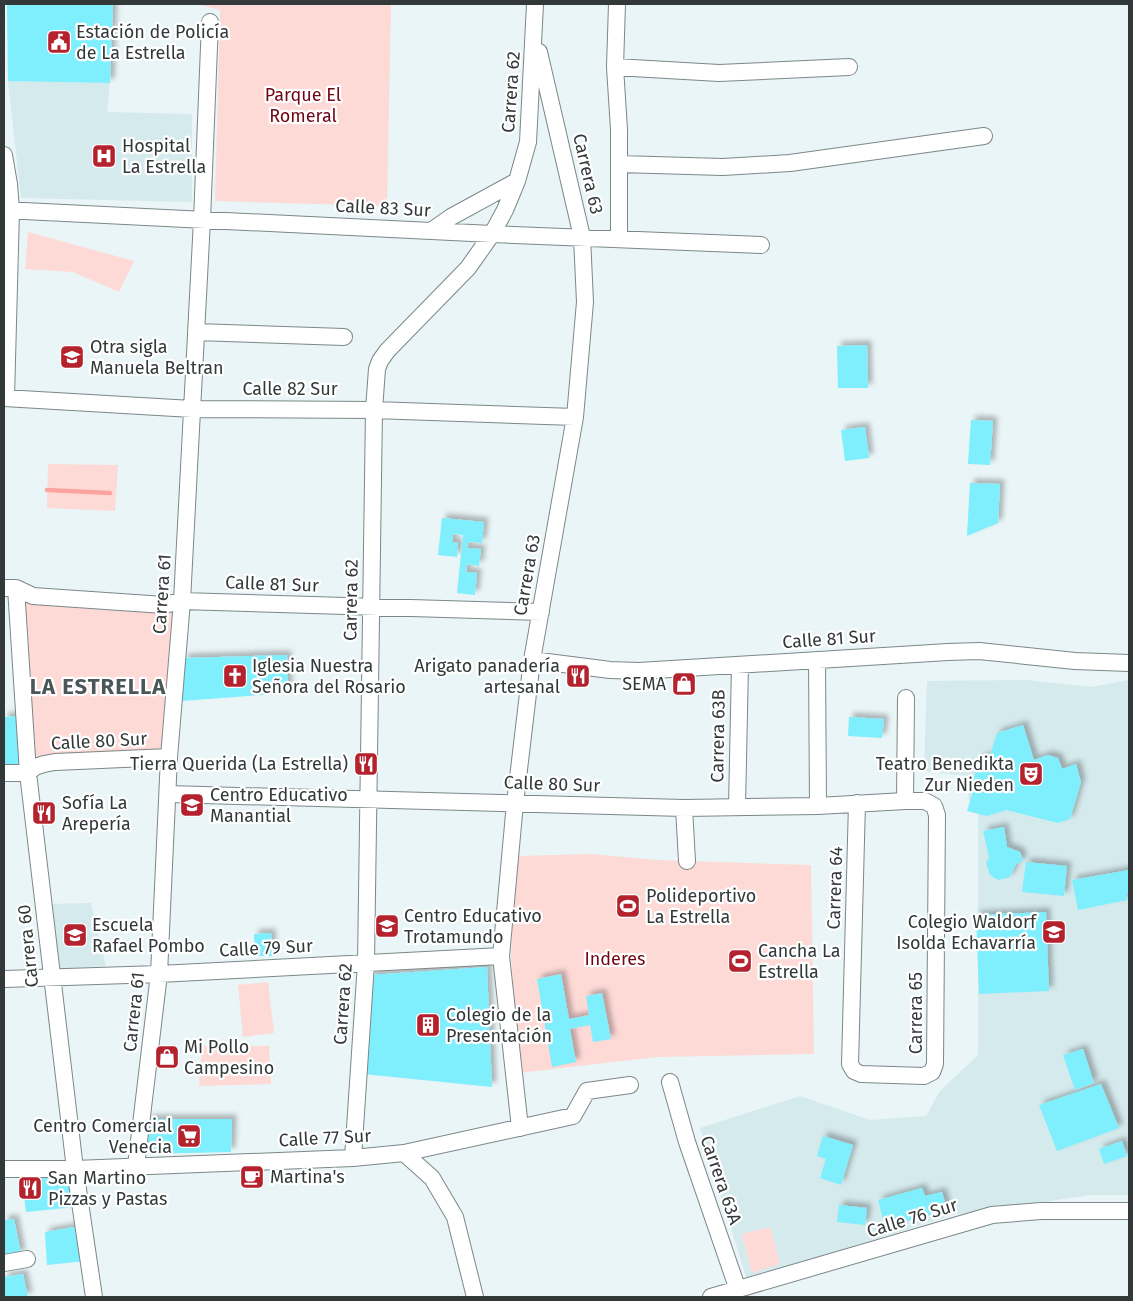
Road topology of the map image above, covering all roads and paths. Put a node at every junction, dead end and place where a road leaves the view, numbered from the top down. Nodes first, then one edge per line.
1 (535, 4) edge
2 (617, 4) edge
3 (210, 22) dead end
4 (535, 35) junction
5 (615, 67) junction
6 (849, 67) dead end
7 (984, 136) dead end
8 (4, 155) edge
9 (619, 164) junction
10 (517, 181) junction
11 (7, 210) edge
12 (202, 220) junction
13 (431, 231) junction
14 (492, 234) junction
15 (582, 237) junction
16 (619, 239) junction
17 (761, 245) dead end
18 (196, 332) junction
19 (344, 337) dead end
20 (5, 398) edge
21 (192, 409) junction
22 (374, 410) junction
23 (575, 417) junction
24 (10, 588) edge
25 (182, 601) junction
26 (371, 607) junction
27 (541, 612) junction
28 (532, 660) junction
29 (818, 660) junction
30 (1129, 662) edge
31 (740, 665) junction
32 (906, 698) dead end
33 (170, 757) junction
34 (4, 773) edge
35 (28, 773) junction
36 (168, 794) junction
37 (368, 800) junction
38 (905, 800) junction
39 (515, 803) junction
40 (857, 803) junction
41 (818, 806) junction
42 (934, 806) joint
43 (737, 807) junction
44 (684, 808) junction
45 (687, 861) dead end
46 (501, 956) junction
47 (366, 963) junction
48 (159, 974) junction
49 (52, 978) junction
50 (4, 980) edge
51 (850, 1064) joint
52 (670, 1082) dead end
53 (630, 1085) dead end
54 (520, 1128) junction
55 (404, 1153) junction
56 (353, 1158) junction
57 (136, 1166) junction
58 (4, 1169) edge
59 (75, 1169) junction
60 (1129, 1211) edge
61 (27, 1259) dead end
62 (4, 1263) edge
63 (738, 1290) junction
64 (94, 1297) edge
65 (475, 1297) edge
66 (711, 1297) edge

1 - 4 street, Carrera 62
2 - 5 street
3 - 12 street, Carrera 61
4 - 10 street, Carrera 62
4 - 15 street, Carrera 63
5 - 6 street
5 - 9 street
7 - 9 street
8 - 11 street
9 - 16 street
10 - 13 street
10 - 14 street, Carrera 62
11 - 12 street, Calle 83 Sur
11 - 20 street
12 - 13 street, Calle 83 Sur
12 - 18 street, Carrera 61
13 - 14 street, Calle 83 Sur
14 - 15 street, Calle 83 Sur
14 - 22 street, Carrera 62
15 - 16 street, Calle 83 Sur
15 - 23 street, Carrera 63
16 - 17 street, Calle 83 Sur
18 - 19 street
18 - 21 street, Carrera 61
20 - 21 street, Calle 82 Sur
21 - 22 street, Calle 82 Sur
21 - 25 street, Carrera 61
22 - 23 street, Calle 82 Sur
22 - 26 street, Carrera 62
23 - 27 street, Carrera 63
24 - 25 street, Calle 81 Sur
24 - 35 street, Carrera 60
25 - 26 street, Calle 81 Sur
25 - 33 street, Carrera 61
26 - 27 street, Calle 81 Sur
26 - 37 street, Carrera 62
27 - 28 street, Carrera 63
28 - 31 street, Calle 81 Sur
28 - 39 street, Carrera 63
29 - 30 street, Calle 81 Sur
29 - 31 street, Calle 81 Sur
29 - 41 street
31 - 43 street, Carrera 63B
32 - 38 street
33 - 35 street, Calle 80 Sur
33 - 36 street, Carrera 61
34 - 35 street, Calle 80 Sur
35 - 49 street, Carrera 60
36 - 37 street, Calle 80 Sur
36 - 48 street, Carrera 61
37 - 39 street, Calle 80 Sur
37 - 47 street, Carrera 62
38 - 40 street, Calle 80 Sur
38 - 42 street, Calle 80 Sur
39 - 44 street, Calle 80 Sur
39 - 46 street, Carrera 63
40 - 41 street, Calle 80 Sur
40 - 51 street, Carrera 64
41 - 43 street, Calle 80 Sur
42 - 51 street, Carrera 65
43 - 44 street, Calle 80 Sur
44 - 45 street
46 - 47 street, Calle 79 Sur
46 - 54 street, Carrera 63
47 - 48 street, Calle 79 Sur
47 - 56 street, Carrera 62
48 - 49 street, Calle 79 Sur
48 - 57 street, Carrera 61
49 - 50 street, Calle 79 Sur
49 - 59 street, Carrera 60
52 - 63 street, Carrera 63A
53 - 54 street, Calle 77 Sur
54 - 55 street, Calle 77 Sur
55 - 56 street, Calle 77 Sur
55 - 65 street
56 - 57 street, Calle 77 Sur
57 - 59 street, Calle 77 Sur
58 - 59 street, Calle 77 Sur
59 - 64 street, Carrera 60
60 - 63 street, Calle 76 Sur
61 - 62 street
63 - 66 street, Calle 76 Sur

